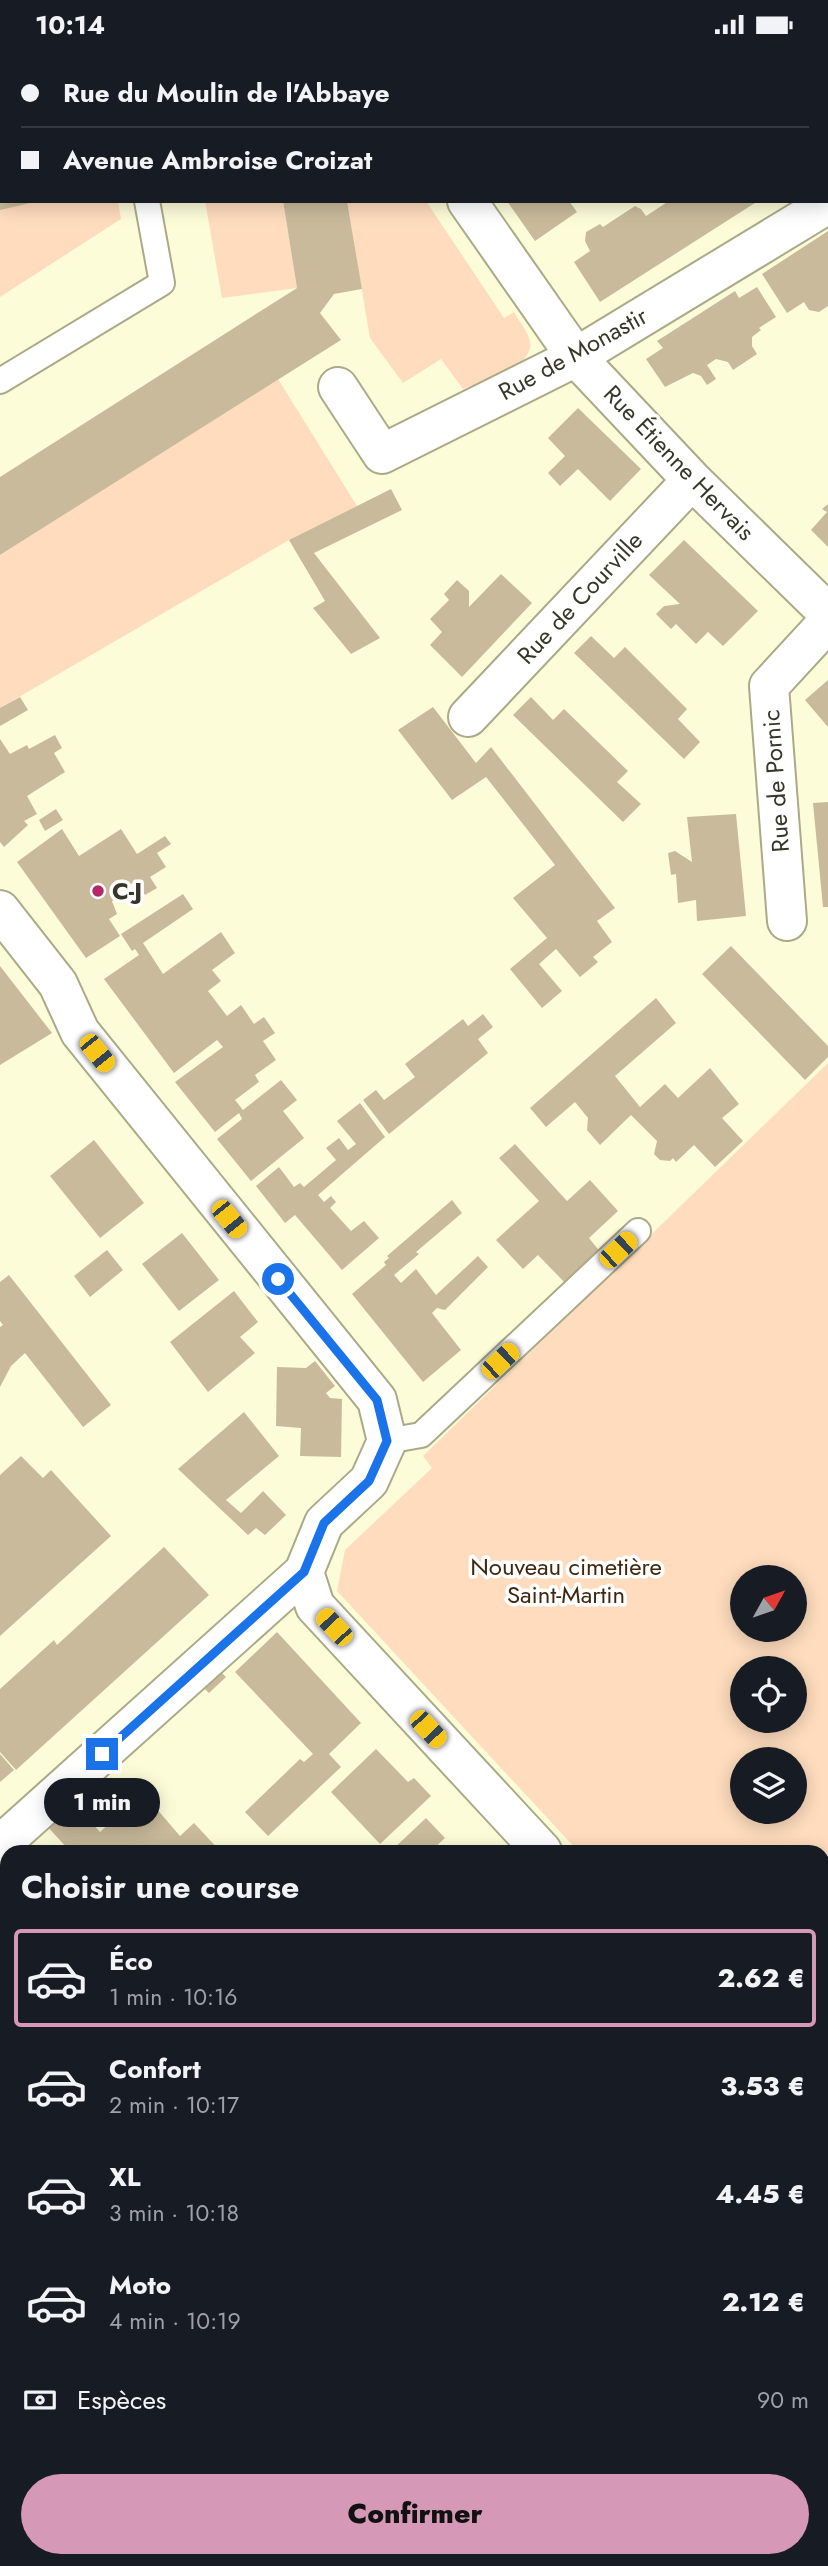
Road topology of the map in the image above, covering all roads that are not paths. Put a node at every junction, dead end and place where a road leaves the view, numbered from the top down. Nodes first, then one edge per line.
1 (147, 203) edge
2 (468, 203) edge
3 (828, 204) edge
4 (576, 357) junction
5 (0, 381) edge
6 (338, 387) dead end
7 (692, 480) junction
8 (828, 613) edge
9 (828, 622) edge
10 (468, 717) dead end
11 (0, 910) edge
12 (787, 921) dead end
13 (638, 1231) dead end
14 (387, 1441) junction
15 (304, 1572) junction
16 (0, 1845) edge
17 (536, 1845) edge

1 - 5 lane
2 - 4 street, Rue Étienne Hervais
3 - 4 street, Rue de Monastir
4 - 6 street, Rue de Monastir
4 - 7 street, Rue Étienne Hervais
7 - 8 street, Rue Étienne Hervais
7 - 10 street, Rue de Courville
9 - 12 street, Rue de Pornic
11 - 14 street
13 - 14 lane
14 - 15 street
15 - 16 street
15 - 17 street

